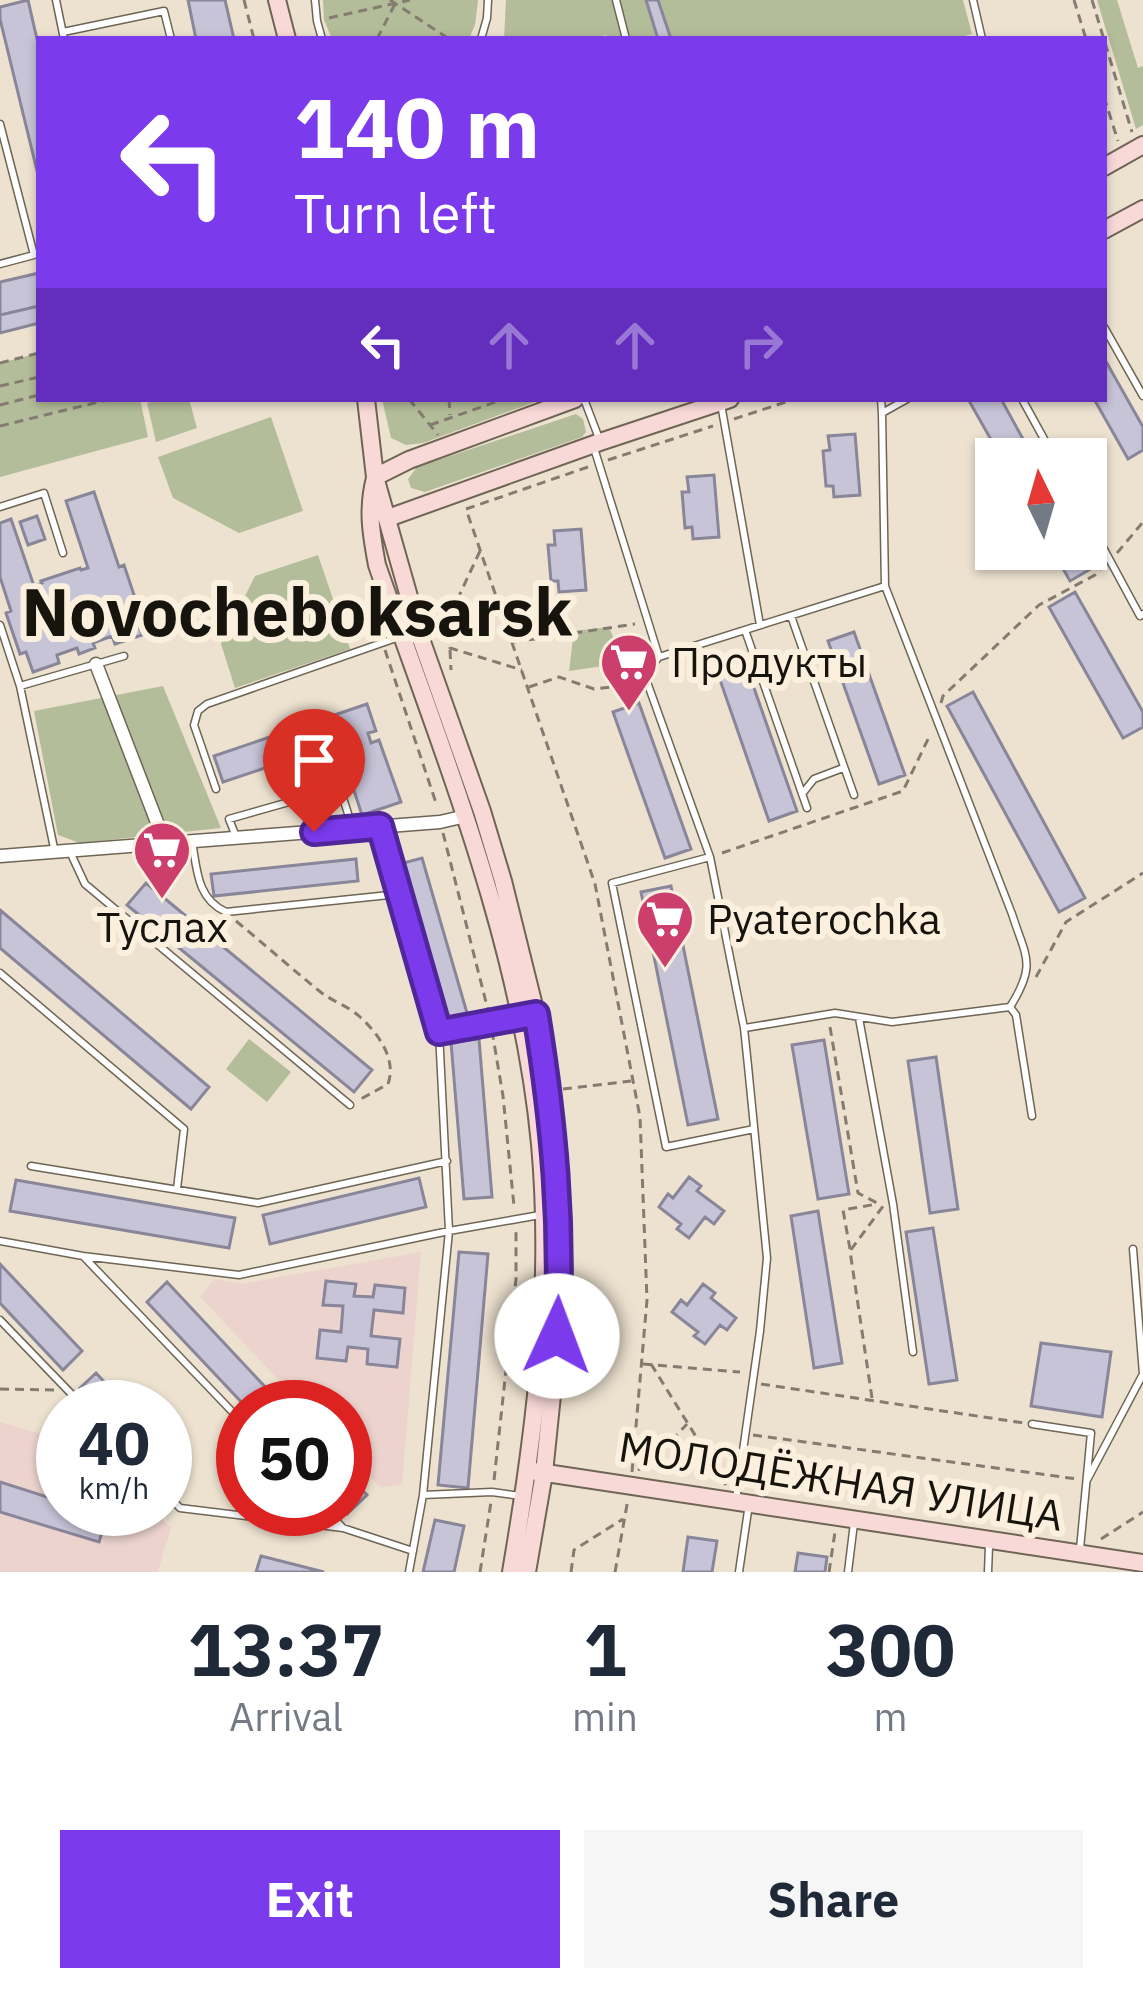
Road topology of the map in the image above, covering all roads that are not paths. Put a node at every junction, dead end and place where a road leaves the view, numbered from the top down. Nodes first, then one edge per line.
1 (56, 0) edge
2 (277, 0) edge
3 (315, 0) edge
4 (488, 0) edge
5 (616, 0) edge
6 (973, 0) edge
7 (63, 36) edge
8 (170, 36) edge
9 (286, 36) edge
10 (321, 36) edge
11 (482, 36) edge
12 (625, 36) edge
13 (981, 36) edge
14 (0, 124) edge
15 (1138, 139) edge
16 (1107, 165) edge
17 (1143, 209) edge
18 (1107, 228) edge
19 (0, 264) edge
20 (1107, 332) edge
21 (1143, 396) edge
22 (366, 402) edge
23 (572, 402) edge
24 (581, 402) edge
25 (722, 402) edge
26 (725, 402) edge
27 (881, 402) edge
28 (902, 402) edge
29 (1024, 402) edge
30 (882, 413) junction
31 (1043, 438) edge
32 (596, 443) junction
33 (375, 477) junction
34 (0, 507) edge
35 (388, 518) junction
36 (63, 554) dead end
37 (1107, 555) edge
38 (885, 586) junction
39 (1143, 614) edge
40 (790, 616) junction
41 (0, 625) edge
42 (760, 626) junction
43 (745, 630) junction
44 (402, 636) junction
45 (124, 656) dead end
46 (659, 657) junction
47 (96, 664) junction
48 (20, 686) junction
49 (843, 767) junction
50 (216, 789) dead end
51 (802, 794) junction
52 (854, 795) dead end
53 (807, 808) dead end
54 (474, 813) junction
55 (380, 826) junction
56 (352, 829) junction
57 (237, 838) junction
58 (192, 841) junction
59 (165, 843) junction
60 (70, 851) junction
61 (54, 852) junction
62 (0, 856) edge
63 (710, 857) junction
64 (399, 893) junction
65 (0, 973) edge
66 (1010, 1007) junction
67 (528, 1015) junction
68 (859, 1017) junction
69 (744, 1028) junction
70 (439, 1032) junction
71 (350, 1105) road end
72 (1032, 1116) dead end
73 (754, 1129) junction
74 (446, 1161) junction
75 (31, 1166) dead end
76 (177, 1190) junction
77 (551, 1214) junction
78 (449, 1231) junction
79 (0, 1241) edge
80 (1133, 1249) dead end
81 (83, 1256) junction
82 (0, 1320) edge
83 (914, 1352) dead end
84 (58, 1380) edge
85 (216, 1395) edge
86 (1032, 1424) road end
87 (536, 1471) junction
88 (1087, 1480) junction
89 (423, 1495) junction
90 (524, 1497) junction
91 (743, 1501) junction
92 (855, 1519) junction
93 (367, 1536) edge
94 (989, 1540) junction
95 (413, 1551) junction
96 (1080, 1553) junction
97 (1143, 1563) edge
98 (409, 1572) edge
99 (511, 1572) edge
100 (526, 1572) edge
101 (739, 1572) edge
102 (848, 1572) edge
103 (988, 1572) edge

1 - 7 lane
2 - 9 main road
3 - 10 lane
4 - 11 lane
5 - 12 lane
6 - 13 lane
7 - 8 lane
14 - 19 lane
15 - 16 main road
17 - 18 main road
20 - 21 lane
22 - 33 main road
23 - 33 main road
24 - 32 lane
25 - 32 main road
26 - 42 lane
27 - 30 lane
28 - 30 lane
29 - 31 lane
30 - 38 lane
32 - 35 main road
32 - 46 lane
33 - 35 main road
33 - 44 main road
34 - 36 lane
35 - 54 main road
37 - 39 lane
38 - 40 lane
38 - 66 lane
40 - 42 lane
40 - 49 lane
41 - 48 lane
42 - 43 lane
43 - 46 lane
43 - 51 lane
44 - 50 lane
44 - 54 main road
45 - 47 lane
46 - 63 lane
47 - 48 lane
47 - 59 street
48 - 61 lane
49 - 51 lane
49 - 52 lane
51 - 53 lane
54 - 55 street
54 - 67 main road
55 - 56 street
55 - 64 lane
56 - 57 street
56 - 57 lane
57 - 58 street
58 - 59 street
58 - 64 lane
59 - 60 street
60 - 61 street
60 - 71 lane
61 - 62 street
63 - 69 lane
63 - 73 lane
64 - 70 lane
65 - 76 lane
66 - 68 lane
66 - 72 lane
67 - 70 lane
67 - 77 main road
68 - 69 lane
68 - 83 lane
69 - 73 lane
70 - 74 lane
73 - 91 lane
74 - 76 lane
74 - 78 lane
75 - 76 lane
77 - 78 lane
77 - 87 main road
78 - 81 lane
78 - 89 lane
79 - 81 lane
80 - 88 lane
81 - 85 lane
82 - 84 lane
86 - 88 lane
87 - 90 main road
87 - 91 main road, МОЛОДЁЖНАЯ УЛИЦА
87 - 100 main road
88 - 96 lane
89 - 90 lane
89 - 95 lane
90 - 99 main road
91 - 92 main road, МОЛОДЁЖНАЯ УЛИЦА
91 - 101 lane
92 - 94 main road, МОЛОДЁЖНАЯ УЛИЦА
92 - 102 lane
93 - 95 lane
94 - 96 main road, МОЛОДЁЖНАЯ УЛИЦА
94 - 103 lane
95 - 98 lane
96 - 97 main road, МОЛОДЁЖНАЯ УЛИЦА

